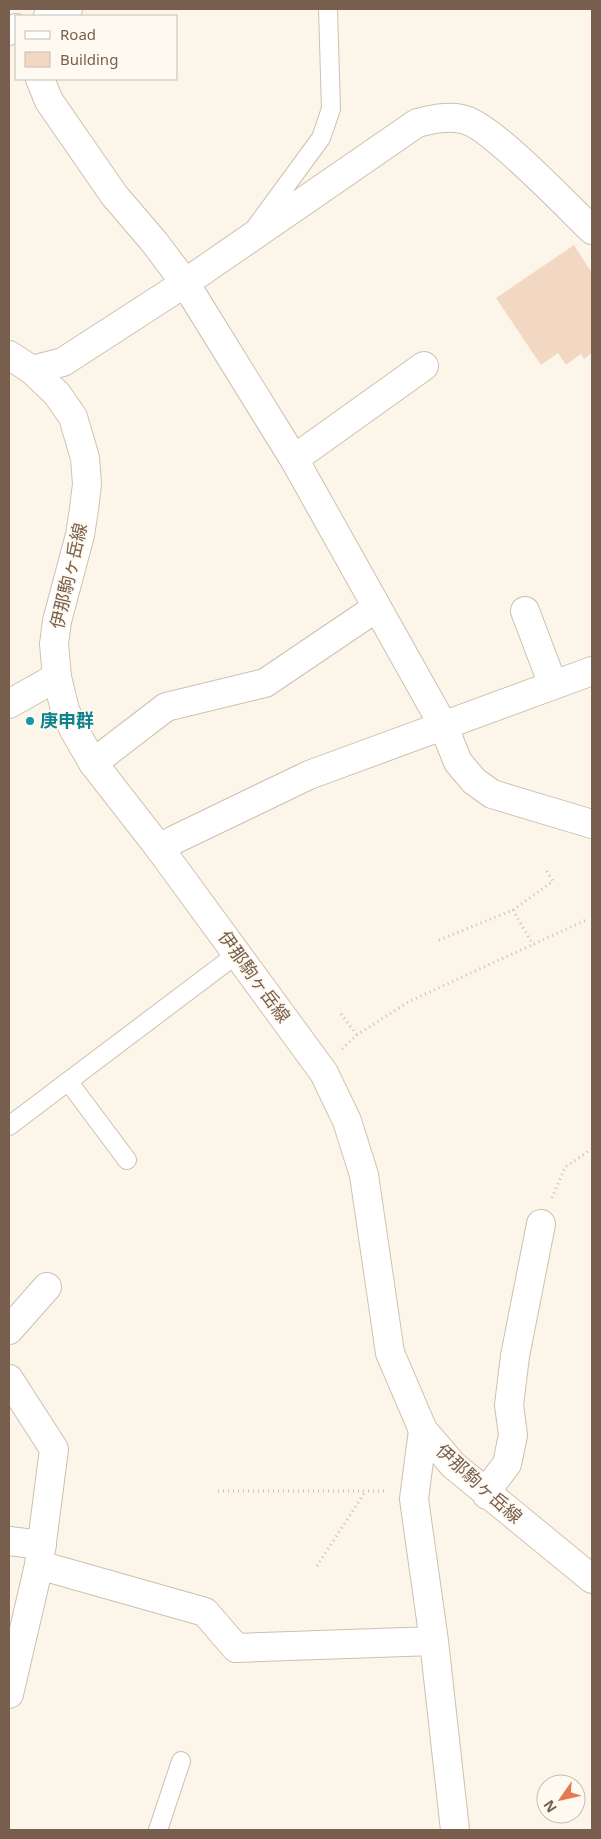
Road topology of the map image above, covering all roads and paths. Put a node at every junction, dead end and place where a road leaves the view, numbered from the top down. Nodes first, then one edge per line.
1 (328, 9) edge
2 (40, 80) edge
3 (592, 230) edge
4 (246, 240) junction
5 (185, 283) junction
6 (9, 355) edge
7 (424, 366) dead end
8 (32, 370) junction
9 (294, 459) junction
10 (376, 608) junction
11 (525, 612) dead end
12 (592, 671) edge
13 (58, 676) junction
14 (553, 686) junction
15 (9, 704) edge
16 (443, 725) junction
17 (93, 763) junction
18 (592, 824) edge
19 (160, 849) junction
20 (546, 870) dead end
21 (513, 910) junction
22 (588, 919) dead end
23 (439, 940) dead end
24 (533, 945) junction
25 (237, 954) junction
26 (341, 1014) dead end
27 (358, 1035) junction
28 (324, 1073) junction
29 (68, 1081) junction
30 (9, 1126) edge
31 (592, 1149) edge
32 (127, 1160) dead end
33 (541, 1224) joint
34 (47, 1287) dead end
35 (9, 1330) edge
36 (9, 1379) edge
37 (423, 1430) junction
38 (218, 1491) dead end
39 (365, 1491) junction
40 (390, 1491) dead end
41 (487, 1495) junction
42 (9, 1541) edge
43 (41, 1555) junction
44 (317, 1566) dead end
45 (592, 1579) edge
46 (434, 1641) junction
47 (9, 1694) edge
48 (182, 1761) dead end
49 (158, 1830) edge
50 (455, 1830) edge

1 - 4 lane
2 - 5 street
3 - 4 street
4 - 5 street
5 - 8 street
5 - 9 street
6 - 8 street, 伊那駒ヶ岳線
7 - 9 street
8 - 13 street, 伊那駒ヶ岳線
9 - 10 street
10 - 16 street
10 - 17 street
11 - 14 street
12 - 14 street
13 - 15 street
13 - 17 street, 伊那駒ヶ岳線
14 - 16 street
16 - 18 street
16 - 19 street
17 - 19 street, 伊那駒ヶ岳線
19 - 25 street, 伊那駒ヶ岳線
20 - 21 path
21 - 23 path
21 - 24 path
22 - 24 path
24 - 27 path
25 - 28 street, 伊那駒ヶ岳線
25 - 29 lane
26 - 27 path
27 - 28 path
28 - 37 street, 伊那駒ヶ岳線
29 - 30 lane
29 - 32 lane
31 - 33 path
33 - 41 street
34 - 35 street
36 - 43 street
37 - 41 street, 伊那駒ヶ岳線
37 - 46 street
38 - 39 path
39 - 40 path
39 - 44 path
41 - 45 street, 伊那駒ヶ岳線
42 - 43 street
43 - 46 street
43 - 47 street
46 - 50 street
48 - 49 lane

